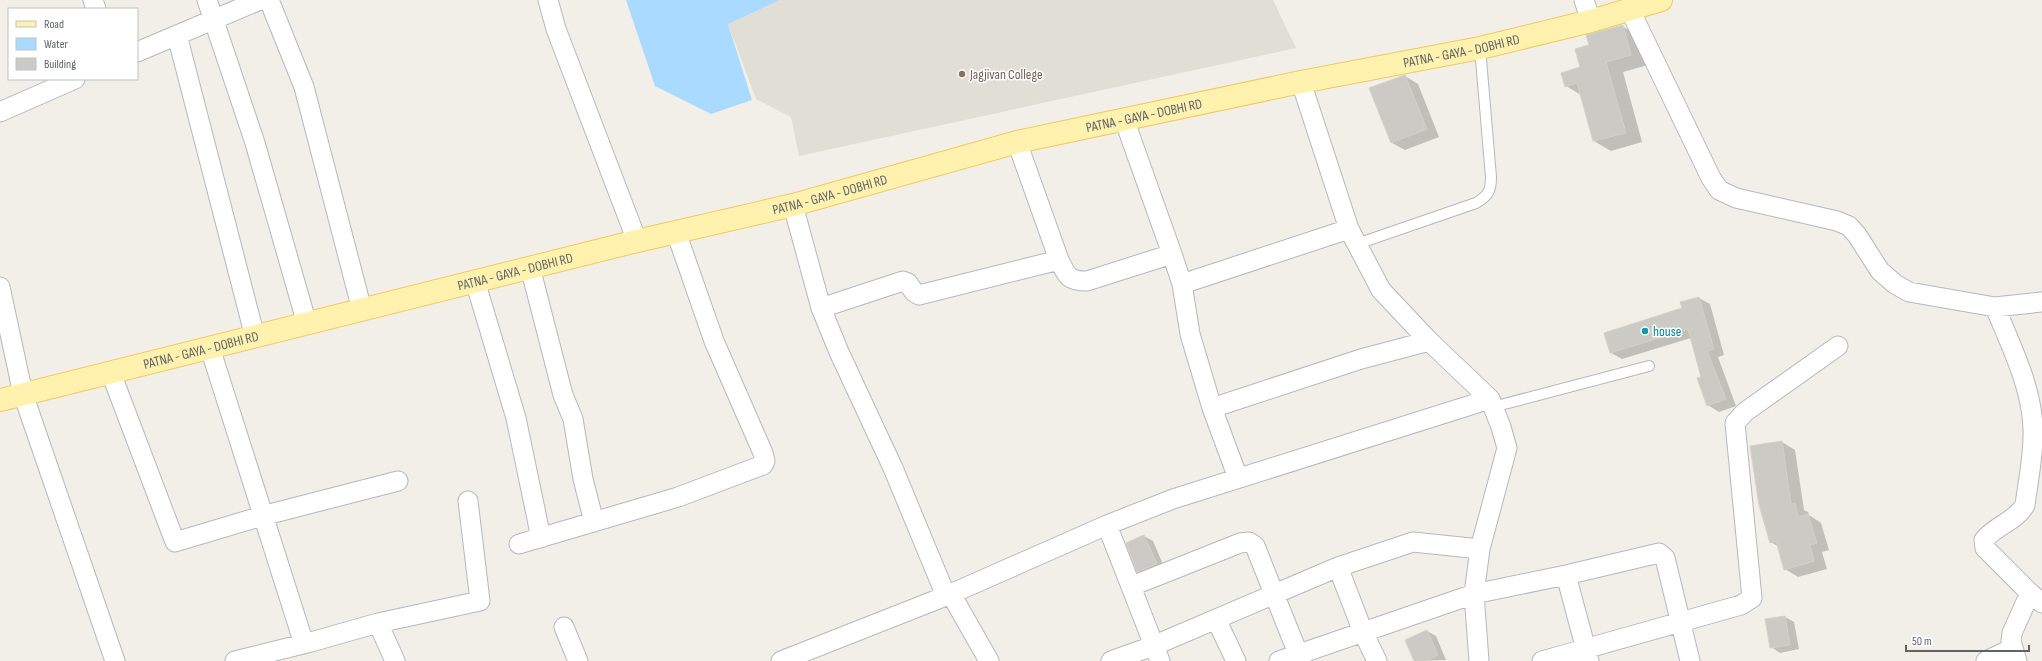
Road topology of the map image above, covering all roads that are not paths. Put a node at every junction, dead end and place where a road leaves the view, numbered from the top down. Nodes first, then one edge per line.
1 (207, 0) edge
2 (260, 0) edge
3 (269, 0) edge
4 (548, 0) edge
5 (1584, 0) edge
6 (1661, 0) edge
7 (1630, 10) junction
8 (215, 18) junction
9 (1591, 21) junction
10 (177, 35) junction
11 (1480, 48) junction
12 (138, 52) edge
13 (73, 80) edge
14 (1301, 82) junction
15 (0, 112) edge
16 (1124, 119) junction
17 (1017, 142) junction
18 (793, 205) junction
19 (676, 232) junction
20 (1353, 236) junction
21 (637, 240) junction
22 (1172, 254) junction
23 (1059, 260) junction
24 (530, 267) junction
25 (476, 281) junction
26 (1182, 284) junction
27 (0, 287) edge
28 (2042, 302) edge
29 (1995, 307) junction
30 (821, 308) junction
31 (362, 310) junction
32 (307, 324) junction
33 (255, 337) junction
34 (1429, 341) junction
35 (1838, 346) dead end
36 (210, 348) junction
37 (1649, 366) dead end
38 (111, 373) junction
39 (23, 394) junction
40 (0, 400) edge
41 (1491, 403) junction
42 (1212, 408) junction
43 (2038, 431) edge
44 (1238, 478) junction
45 (398, 481) dead end
46 (468, 501) dead end
47 (262, 516) junction
48 (594, 522) junction
49 (1107, 525) junction
50 (541, 538) junction
51 (519, 544) dead end
52 (1480, 549) junction
53 (1338, 567) junction
54 (1566, 575) junction
55 (1132, 586) junction
56 (1474, 594) junction
57 (948, 595) junction
58 (1274, 595) junction
59 (2036, 598) edge
60 (1216, 619) junction
61 (1680, 621) junction
62 (378, 623) junction
63 (564, 627) dead end
64 (1363, 632) junction
65 (304, 644) junction
66 (1157, 653) edge
67 (1587, 655) edge
68 (2015, 655) edge
69 (1300, 658) edge
70 (784, 660) edge
71 (116, 661) edge
72 (235, 661) edge
73 (395, 661) edge
74 (578, 661) edge
75 (989, 661) edge
76 (1111, 661) edge
77 (1236, 661) edge
78 (1279, 661) edge
79 (1377, 661) edge
80 (1479, 661) edge
81 (1542, 661) edge
82 (1690, 661) edge
83 (1986, 661) edge

1 - 8 street
2 - 8 street
3 - 31 street
4 - 21 street
5 - 9 street
6 - 7 main road, PATNA - GAYA - DOBHI RD
7 - 9 main road, PATNA - GAYA - DOBHI RD
7 - 29 street
8 - 10 street
8 - 32 street
9 - 11 main road, PATNA - GAYA - DOBHI RD
10 - 12 street
10 - 33 street
11 - 14 main road, PATNA - GAYA - DOBHI RD
11 - 20 lane
13 - 15 street
14 - 16 main road, PATNA - GAYA - DOBHI RD
14 - 20 street
16 - 17 main road, PATNA - GAYA - DOBHI RD
16 - 22 street
17 - 18 main road, PATNA - GAYA - DOBHI RD
17 - 23 street
18 - 19 main road, PATNA - GAYA - DOBHI RD
18 - 30 street
19 - 21 main road, PATNA - GAYA - DOBHI RD
19 - 48 street
20 - 26 street
20 - 34 street
21 - 24 main road, PATNA - GAYA - DOBHI RD
22 - 23 street
22 - 26 street
23 - 30 street
24 - 25 main road, PATNA - GAYA - DOBHI RD
24 - 48 street
25 - 31 main road, PATNA - GAYA - DOBHI RD
25 - 50 street
26 - 42 street
27 - 39 street
28 - 29 street
29 - 43 street
30 - 57 street
31 - 32 main road, PATNA - GAYA - DOBHI RD
32 - 33 main road, PATNA - GAYA - DOBHI RD
33 - 36 main road, PATNA - GAYA - DOBHI RD
34 - 41 street
34 - 42 street
35 - 61 street
36 - 38 main road, PATNA - GAYA - DOBHI RD
36 - 47 street
37 - 41 lane
38 - 39 main road, PATNA - GAYA - DOBHI RD
38 - 47 street
39 - 40 main road, PATNA - GAYA - DOBHI RD
39 - 71 street
41 - 44 street
41 - 52 street
42 - 44 street
43 - 59 street
44 - 49 street
45 - 47 street
46 - 62 street
47 - 65 street
48 - 50 street
49 - 55 street
49 - 57 street
50 - 51 street
52 - 53 street
52 - 56 street
53 - 58 street
53 - 64 street
54 - 56 street
54 - 61 street
54 - 67 street
55 - 58 street
55 - 66 street
56 - 64 street
56 - 80 street
57 - 70 street
57 - 75 street
58 - 60 street
58 - 69 street
59 - 68 street
60 - 66 street
60 - 77 street
61 - 67 street
61 - 82 street
62 - 65 street
62 - 73 street
63 - 74 street
64 - 69 street
64 - 79 street
65 - 72 street
66 - 76 street
67 - 81 street
68 - 83 street
69 - 78 street

